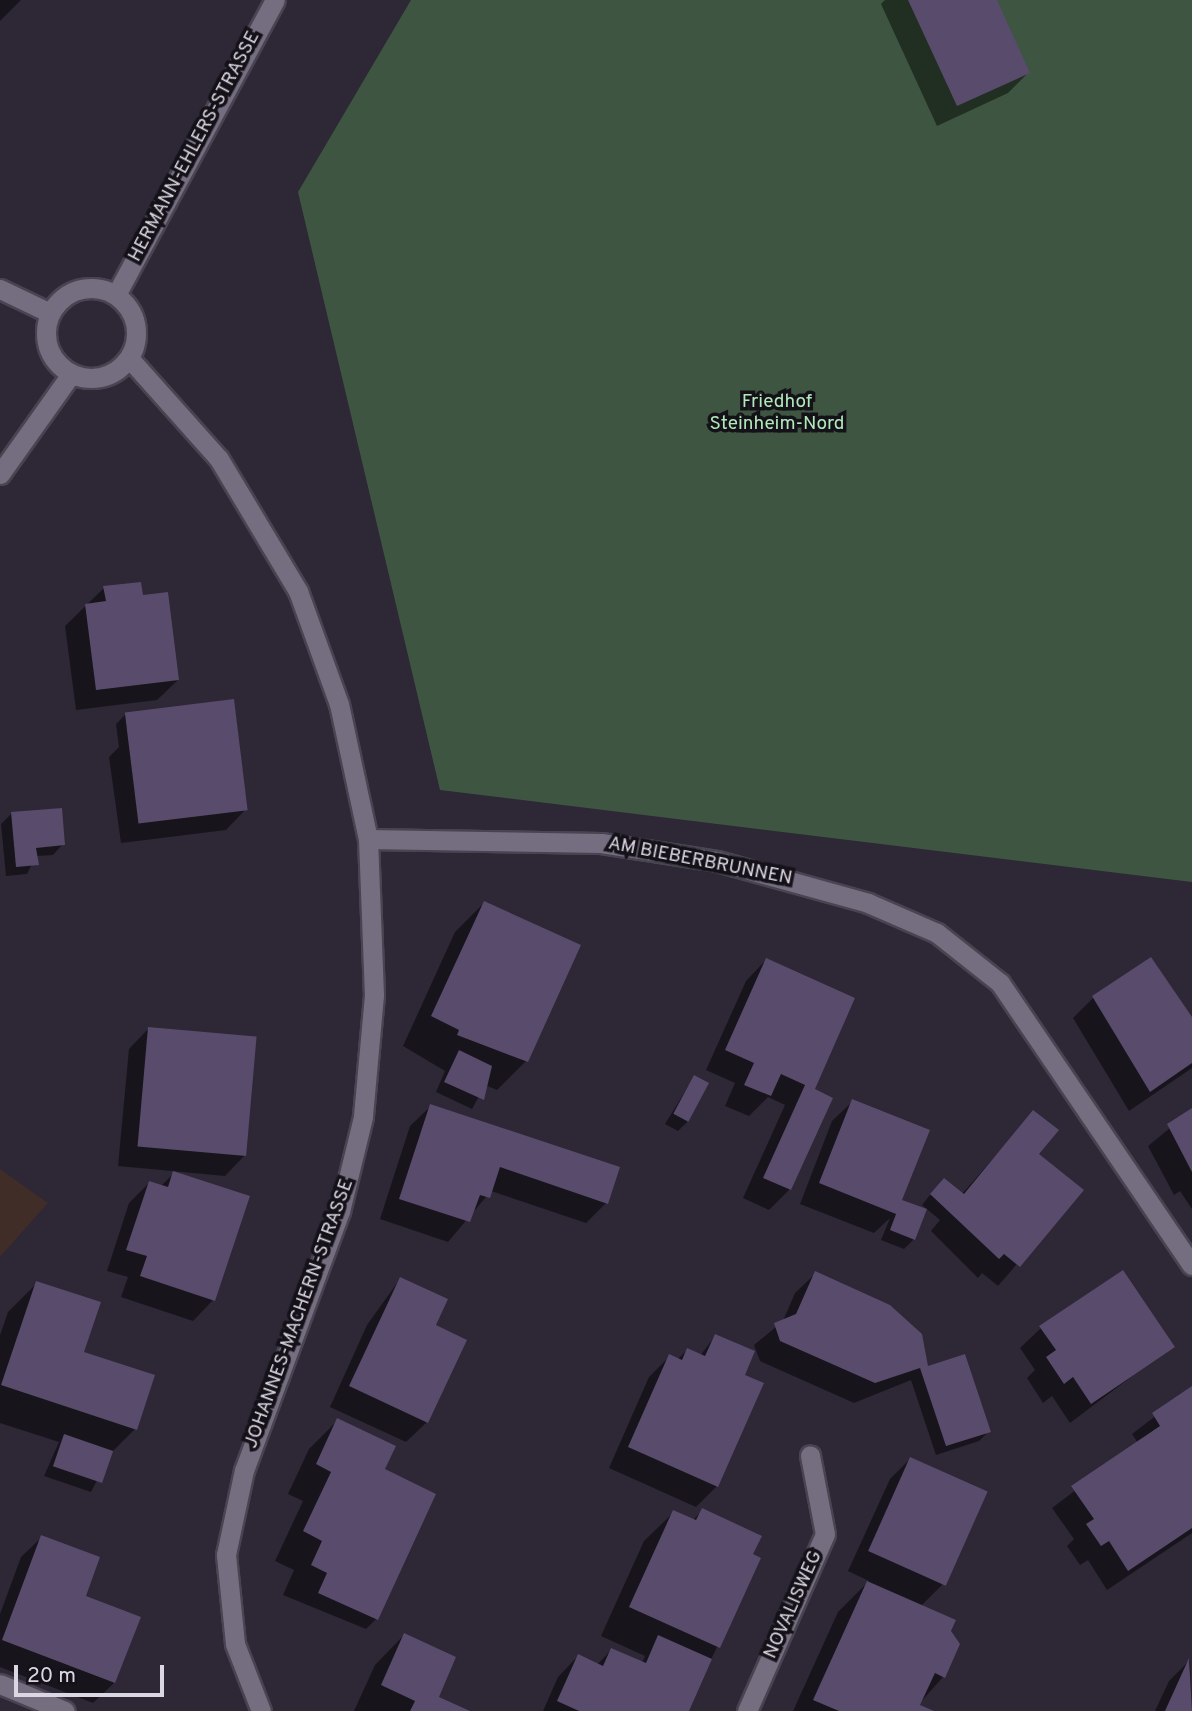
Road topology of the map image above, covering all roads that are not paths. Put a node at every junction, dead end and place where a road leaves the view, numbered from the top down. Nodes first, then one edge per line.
1 (275, 0) edge
2 (0, 289) edge
3 (116, 295) junction
4 (50, 313) junction
5 (129, 358) junction
6 (71, 374) junction
7 (0, 474) edge
8 (368, 839) junction
9 (1192, 1265) edge
10 (810, 1455) dead end
11 (0, 1684) edge
12 (254, 1708) edge
13 (65, 1711) edge
14 (747, 1711) edge

1 - 3 street, HERMANN-EHLERS-STRASSE
2 - 4 street
3 - 4 street
3 - 5 street
4 - 6 street
5 - 6 street
5 - 8 street, JOHANNES-MACHERN-STRASSE
6 - 7 street
8 - 9 street, AM BIEBERBRUNNEN
8 - 12 street, JOHANNES-MACHERN-STRASSE
10 - 14 street, NOVALISWEG
11 - 13 street

